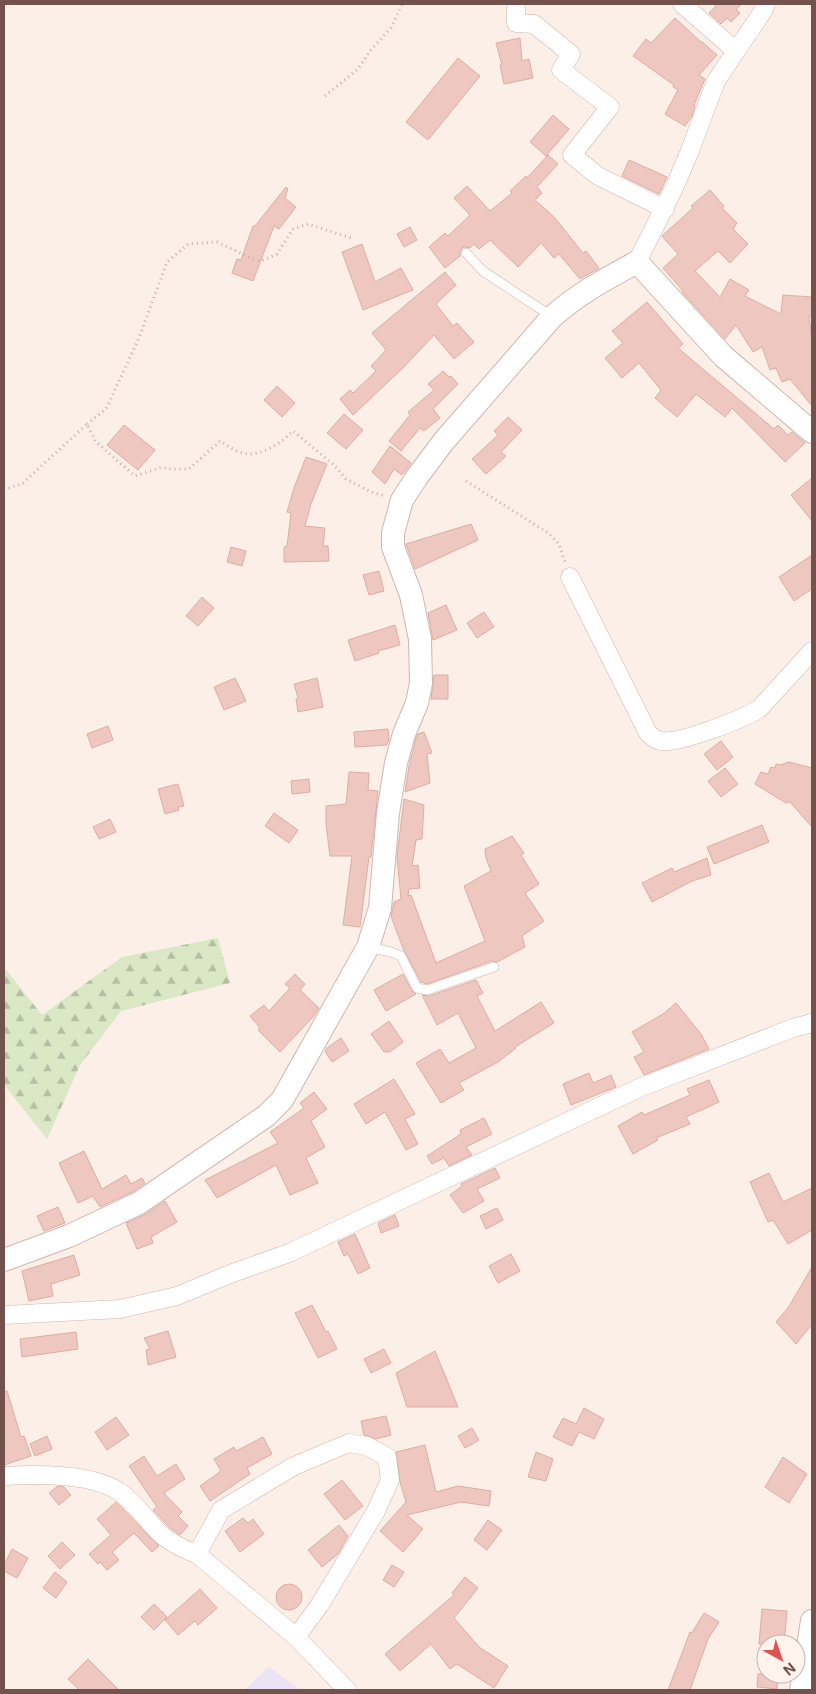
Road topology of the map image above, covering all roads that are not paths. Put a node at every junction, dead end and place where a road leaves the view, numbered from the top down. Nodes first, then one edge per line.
1 (682, 4) edge
2 (766, 4) edge
3 (516, 9) dead end
4 (736, 52) junction
5 (665, 209) junction
6 (466, 253) dead end
7 (637, 262) junction
8 (552, 317) junction
9 (812, 432) edge
10 (570, 577) road end
11 (812, 651) edge
12 (368, 947) junction
13 (494, 967) dead end
14 (812, 1023) edge
15 (4, 1260) edge
16 (4, 1315) edge
17 (4, 1476) edge
18 (197, 1554) junction
19 (812, 1621) edge
20 (296, 1637) junction
21 (347, 1690) edge
22 (801, 1690) edge

1 - 4 street
2 - 4 street
3 - 5 street
4 - 5 street
5 - 7 street
6 - 8 lane
7 - 8 street
7 - 9 street
8 - 12 street
10 - 11 street
12 - 13 lane
12 - 15 street
14 - 16 street
17 - 18 street
18 - 20 street
18 - 20 street
19 - 22 street
20 - 21 street

